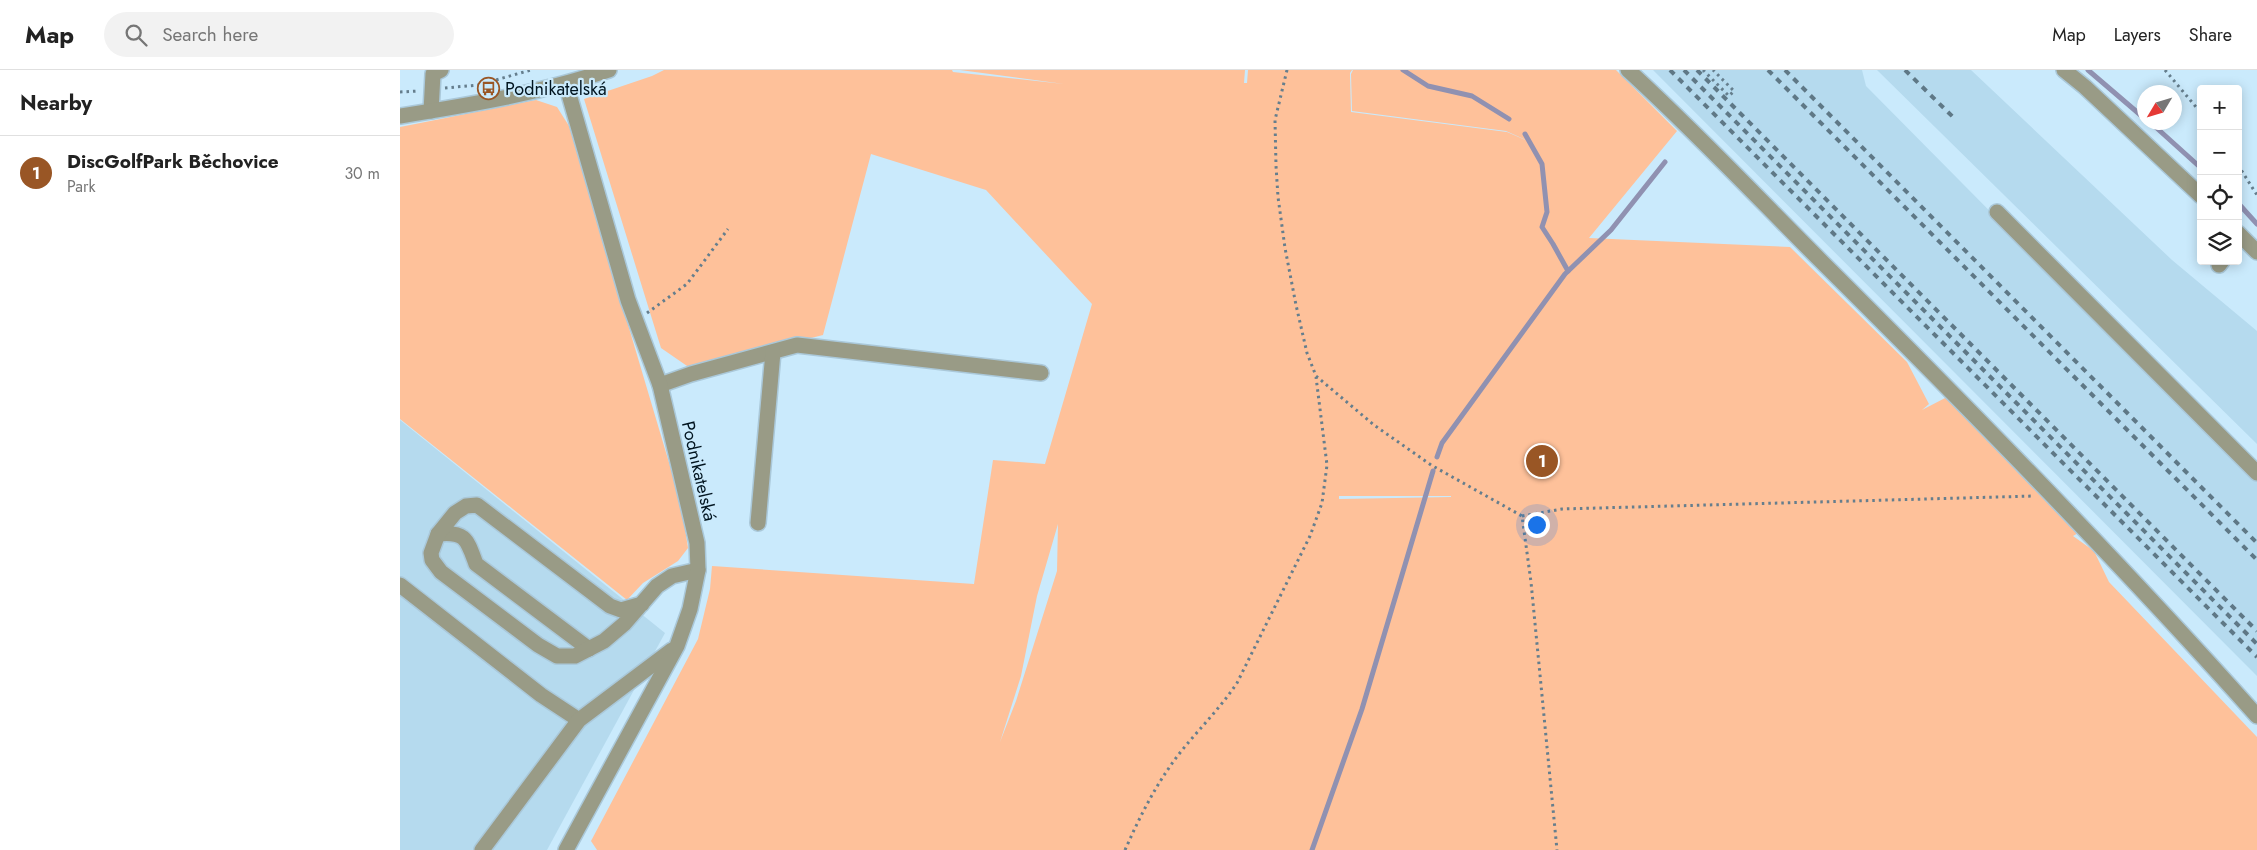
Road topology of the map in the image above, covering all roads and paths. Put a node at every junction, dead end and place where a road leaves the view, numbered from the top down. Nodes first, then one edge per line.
1 (440, 70) edge
2 (531, 70) edge
3 (608, 70) edge
4 (1287, 70) edge
5 (1628, 70) edge
6 (1703, 70) edge
7 (1713, 70) edge
8 (2064, 70) edge
9 (2165, 70) edge
10 (566, 84) junction
11 (431, 90) junction
12 (400, 92) edge
13 (2197, 108) edge
14 (431, 112) junction
15 (400, 116) edge
16 (2242, 171) edge
17 (2197, 192) edge
18 (2257, 195) edge
19 (1997, 212) dead end
20 (728, 229) dead end
21 (2242, 241) edge
22 (2257, 252) edge
23 (636, 321) junction
24 (773, 352) junction
25 (1041, 373) dead end
26 (1316, 376) junction
27 (660, 385) junction
28 (2257, 473) edge
29 (2050, 495) junction
30 (1522, 516) junction
31 (758, 523) dead end
32 (438, 534) junction
33 (698, 570) junction
34 (400, 585) edge
35 (642, 604) junction
36 (677, 646) junction
37 (589, 649) junction
38 (2257, 716) edge
39 (579, 720) junction
40 (482, 850) edge
41 (566, 850) edge
42 (1125, 850) edge
43 (1557, 850) edge

1 - 11 street
2 - 11 path
3 - 10 street
4 - 26 path
5 - 29 street
6 - 7 path
8 - 17 street
9 - 13 path
10 - 14 street
10 - 23 street, Podnikatelská
11 - 12 path
11 - 14 street
14 - 15 street
16 - 18 path
19 - 28 street
20 - 23 path
21 - 22 street
23 - 27 street, Podnikatelská
24 - 25 street
24 - 27 street
24 - 31 street
26 - 30 path
26 - 42 path
27 - 33 street, Podnikatelská
29 - 30 path
29 - 38 street
30 - 43 path
32 - 35 street
32 - 37 street
32 - 37 street
33 - 35 street
33 - 36 street, Podnikatelská
34 - 39 street
35 - 37 street
36 - 39 street
36 - 41 street, Podnikatelská
39 - 40 street

